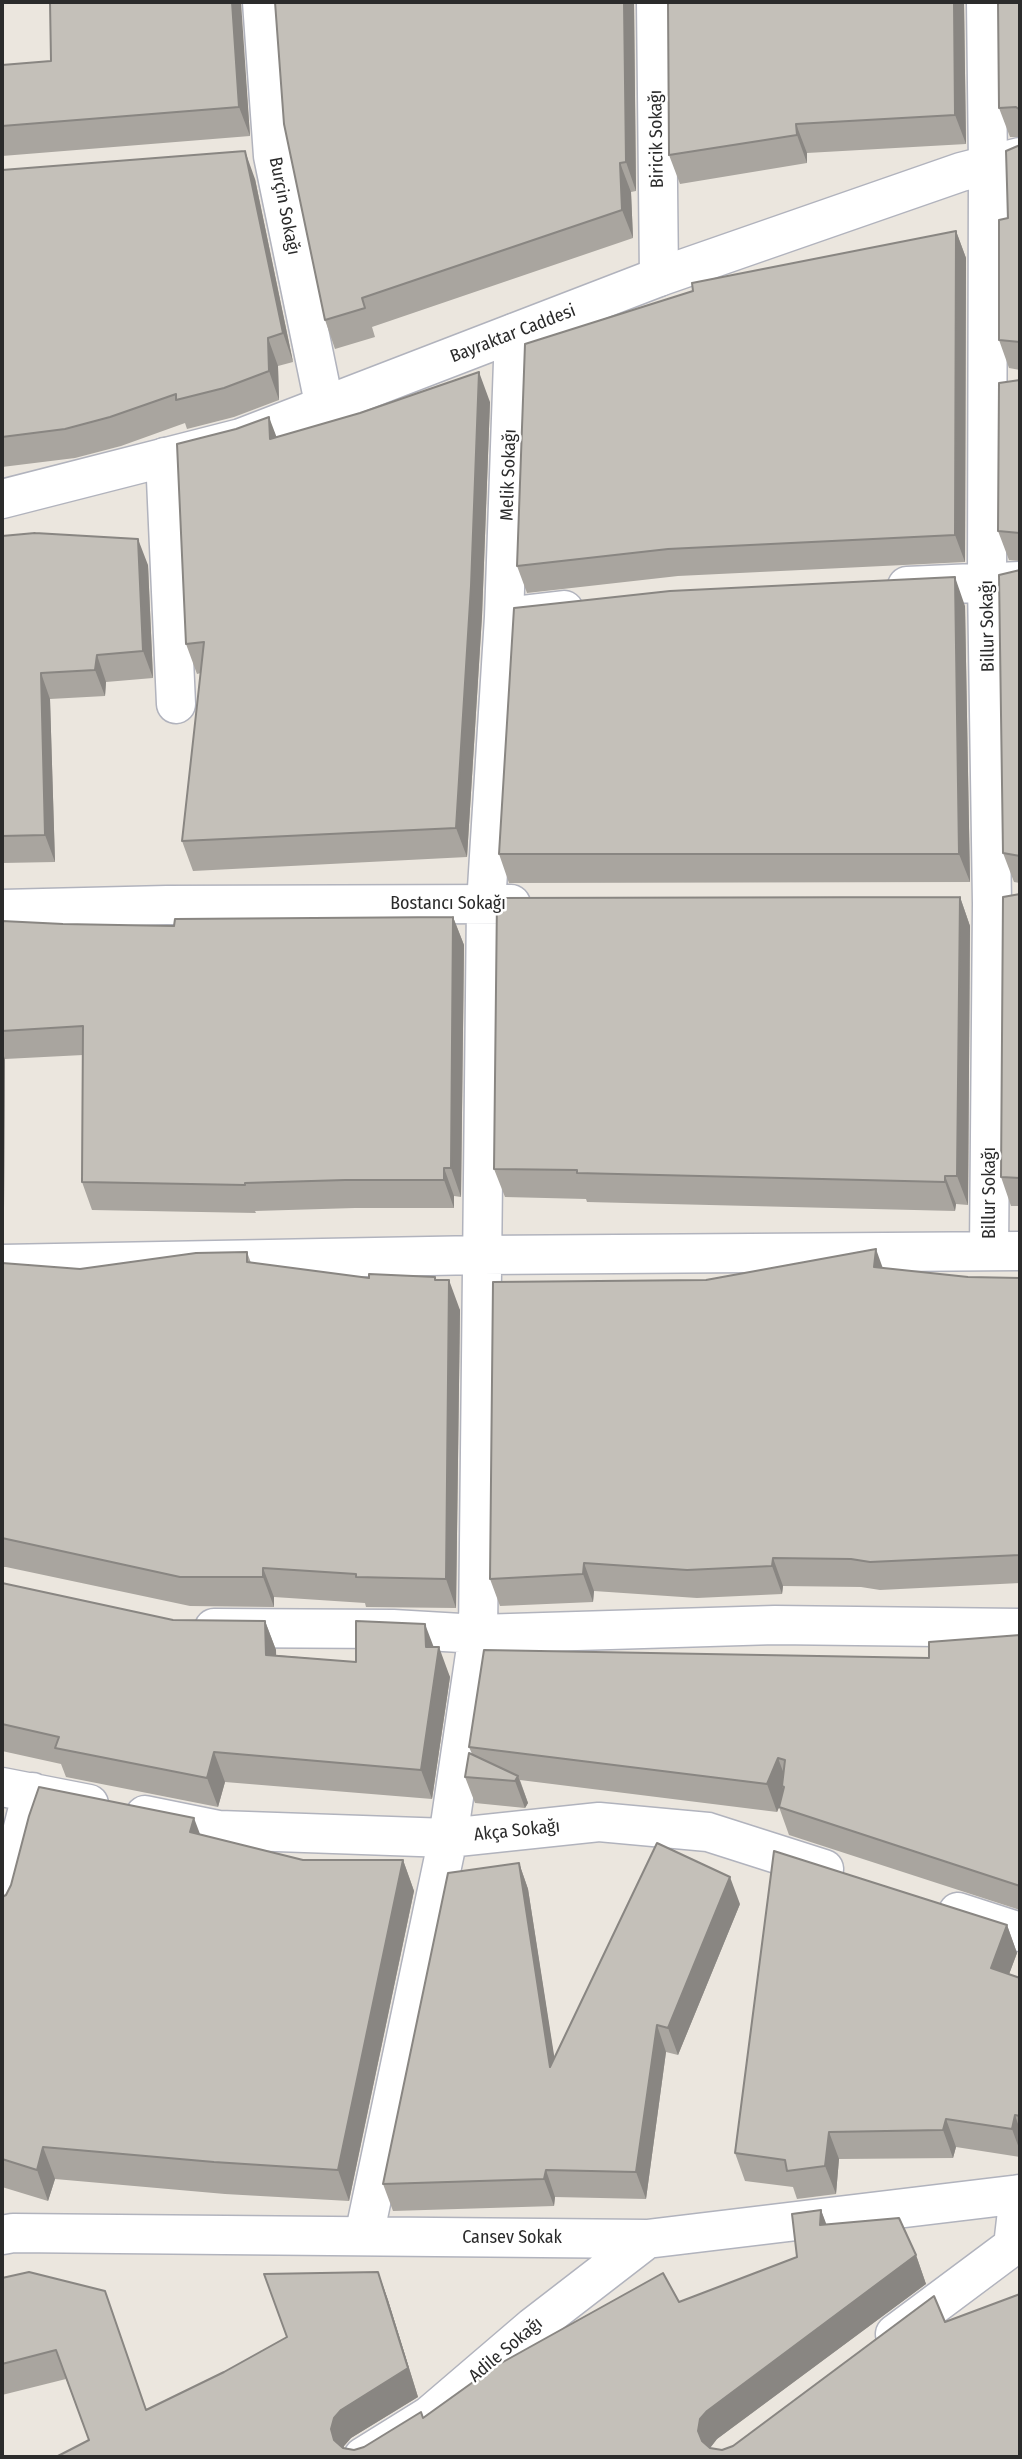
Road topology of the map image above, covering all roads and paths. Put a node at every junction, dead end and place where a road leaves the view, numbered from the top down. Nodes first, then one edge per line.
1 (262, 2) edge
2 (656, 2) edge
3 (986, 2) edge
4 (273, 156) junction
5 (233, 159) edge
6 (1004, 161) edge
7 (659, 277) junction
8 (514, 332) junction
9 (1004, 391) edge
10 (325, 408) junction
11 (165, 457) junction
12 (2, 499) edge
13 (1003, 582) edge
14 (875, 588) edge
15 (598, 607) edge
16 (504, 617) junction
17 (176, 704) dead end
18 (486, 904) junction
19 (541, 904) edge
20 (951, 904) edge
21 (1006, 904) edge
22 (2, 909) edge
23 (1005, 1251) edge
24 (482, 1255) junction
25 (2, 1264) edge
26 (175, 1625) edge
27 (1020, 1628) edge
28 (478, 1634) junction
29 (17, 1789) edge
30 (448, 1838) junction
31 (851, 1878) edge
32 (929, 1903) edge
33 (2, 1911) edge
34 (1020, 1932) edge
35 (1019, 2194) edge
36 (2, 2235) edge
37 (364, 2236) junction
38 (647, 2239) junction
39 (873, 2351) edge
40 (363, 2457) edge

1 - 4 street, Burçin Sokağı
2 - 7 street, Biricik Sokağı
3 - 6 street, Billur Sokağı
4 - 5 street
4 - 10 street, Burçin Sokağı
6 - 7 street, Bayraktar Caddesi
6 - 9 street, Billur Sokağı
7 - 8 street, Bayraktar Caddesi
8 - 10 street, Bayraktar Caddesi
8 - 16 street, Melik Sokağı
9 - 13 street, Billur Sokağı
10 - 11 street, Bayraktar Caddesi
11 - 12 street, Bayraktar Caddesi
11 - 17 street
13 - 14 street
13 - 21 street, Billur Sokağı
15 - 16 street
16 - 18 street, Melik Sokağı
18 - 19 street, Bostancı Sokağı
18 - 22 street, Bostancı Sokağı
18 - 24 street, Melik Sokağı
20 - 21 street
21 - 23 street, Billur Sokağı
23 - 24 street
24 - 25 street
24 - 28 street, Melik Sokağı
26 - 28 street
27 - 28 street
28 - 30 street, Melik Sokağı
29 - 30 street, Akça Sokağı
29 - 33 street
30 - 31 street, Akça Sokağı
30 - 37 street, Melik Sokağı
32 - 34 street
35 - 38 street, Cansev Sokak
35 - 39 street
36 - 37 street, Cansev Sokak
37 - 38 street, Cansev Sokak
38 - 40 street, Adile Sokağı

